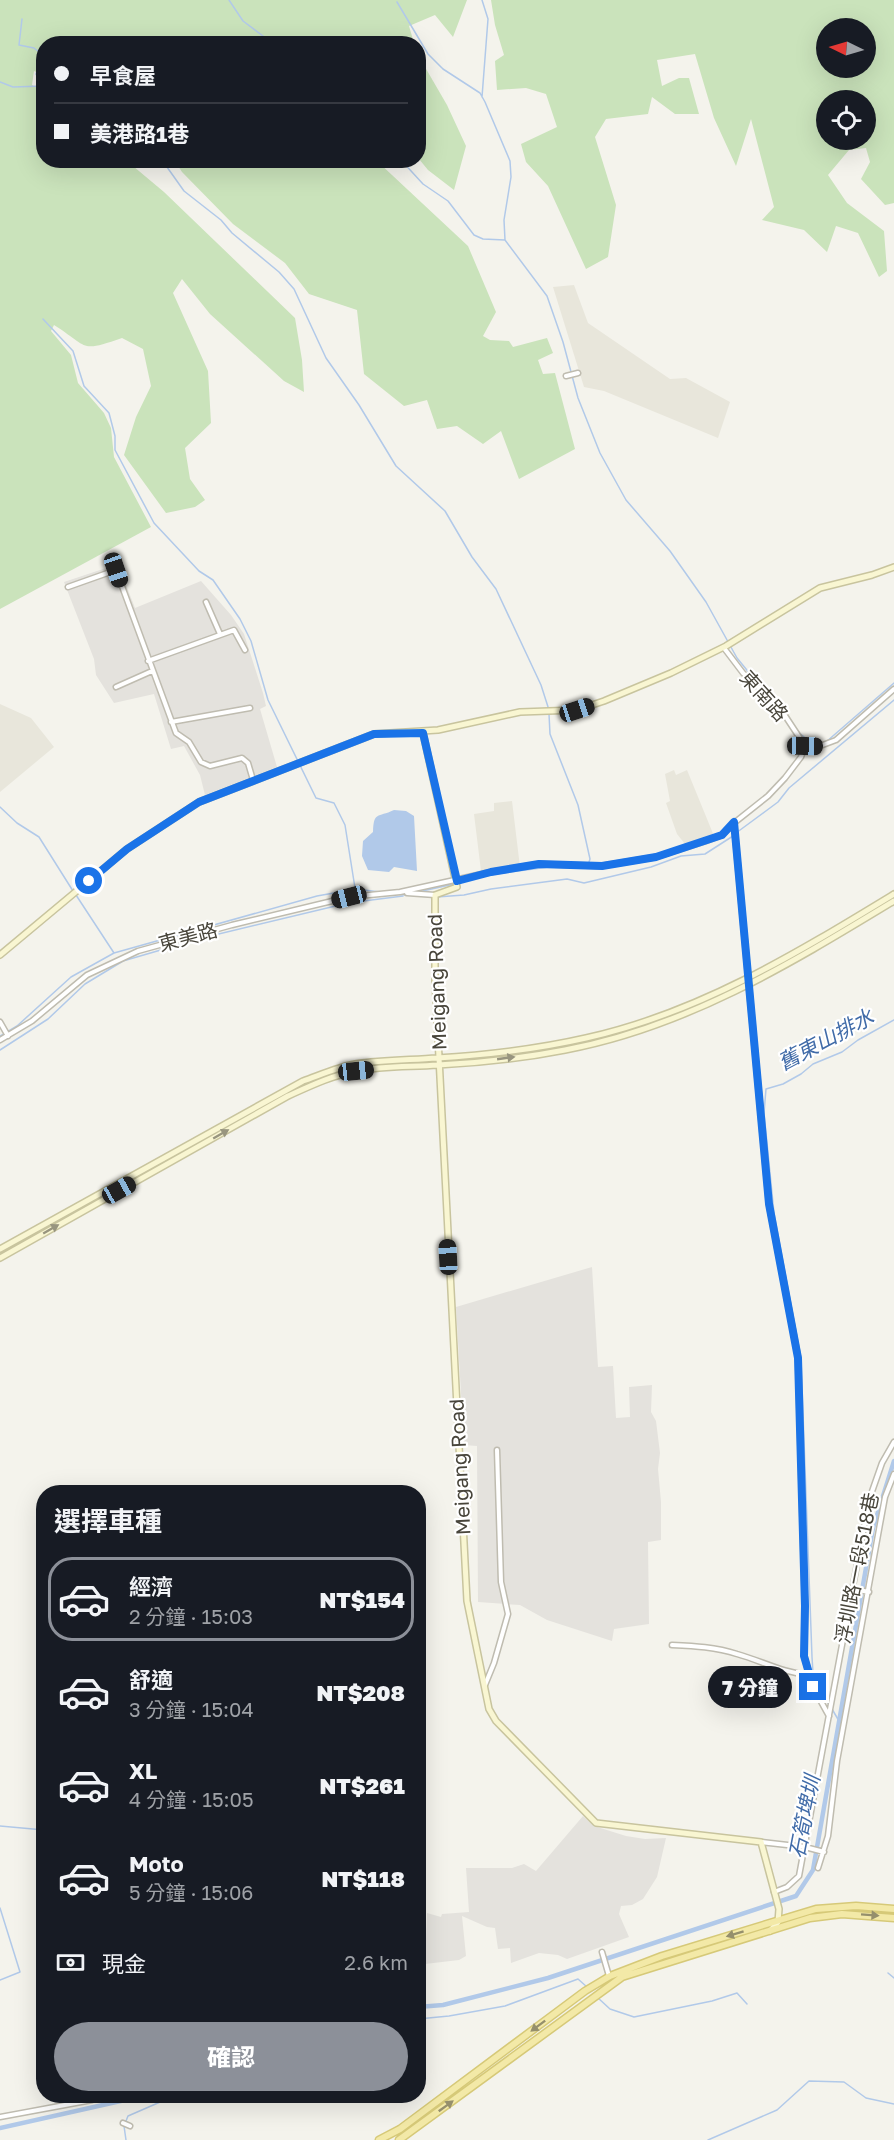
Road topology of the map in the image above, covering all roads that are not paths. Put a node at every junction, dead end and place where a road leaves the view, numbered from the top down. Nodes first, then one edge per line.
1 (578, 373) dead end
2 (566, 376) dead end
3 (894, 567) edge
4 (68, 587) dead end
5 (206, 602) dead end
6 (220, 634) junction
7 (725, 647) junction
8 (245, 650) dead end
9 (148, 661) junction
10 (152, 671) junction
11 (116, 687) dead end
12 (894, 689) edge
13 (250, 708) dead end
14 (171, 722) junction
15 (423, 733) junction
16 (805, 746) junction
17 (253, 780) junction
18 (734, 822) junction
19 (457, 881) junction
20 (400, 892) junction
21 (894, 894) edge
22 (434, 897) junction
23 (894, 901) edge
24 (0, 956) edge
25 (749, 978) junction
26 (750, 986) junction
27 (0, 1022) edge
28 (8, 1036) junction
29 (0, 1040) edge
30 (439, 1058) junction
31 (440, 1065) junction
32 (155, 1161) junction
33 (159, 1168) junction
34 (0, 1249) edge
35 (0, 1258) edge
36 (894, 1442) edge
37 (497, 1450) dead end
38 (894, 1474) edge
39 (853, 1589) junction
40 (869, 1592) junction
41 (672, 1645) dead end
42 (809, 1675) junction
43 (483, 1688) junction
44 (829, 1716) junction
45 (762, 1842) junction
46 (805, 1847) junction
47 (824, 1852) junction
48 (818, 1868) dead end
49 (774, 1895) junction
50 (894, 1909) edge
51 (894, 1918) edge
52 (778, 1922) junction
53 (769, 1932) junction
54 (602, 1952) dead end
55 (609, 1976) junction
56 (76, 2103) edge
57 (0, 2117) edge
58 (123, 2123) dead end
59 (130, 2126) dead end
60 (379, 2140) edge
61 (399, 2140) edge

1 - 2 street
3 - 7 street
4 - 9 street
5 - 6 street
6 - 8 street
6 - 9 street
7 - 15 street
7 - 16 street, 東南路
9 - 10 street
10 - 11 street
10 - 14 street
12 - 16 street
13 - 14 street
14 - 17 street
15 - 17 street
15 - 19 street
16 - 18 street
17 - 24 street
18 - 19 street
18 - 25 street
19 - 20 street
19 - 22 street, Meigang Road
20 - 22 street
20 - 28 street, 東美路
21 - 25 street
22 - 30 street, Meigang Road
23 - 26 street
25 - 26 street
25 - 30 street
31 -> 26 street
26 - 42 street
27 - 28 street
28 - 29 street, 東美路
30 - 31 street, Meigang Road
30 - 32 street
33 -> 31 street
31 - 43 street, Meigang Road
32 - 33 street
32 - 34 street
35 -> 33 street
36 - 39 street, 浮圳路一段518巷
37 - 43 street
38 - 40 street
39 - 40 street
39 - 44 street, 浮圳路一段518巷
40 - 47 street
41 - 42 street
42 - 44 street
43 - 45 street, Meigang Road
44 - 46 street, 浮圳路一段518巷
45 - 46 street
45 - 49 street
46 - 47 street
46 - 49 street, 浮圳路一段518巷
47 - 48 street
49 - 52 street
50 - 52 main road
53 -> 51 main road
52 - 53 street
52 -> 55 main road
61 -> 53 main road
54 - 55 street
55 -> 60 main road
56 - 57 street
58 - 59 street

